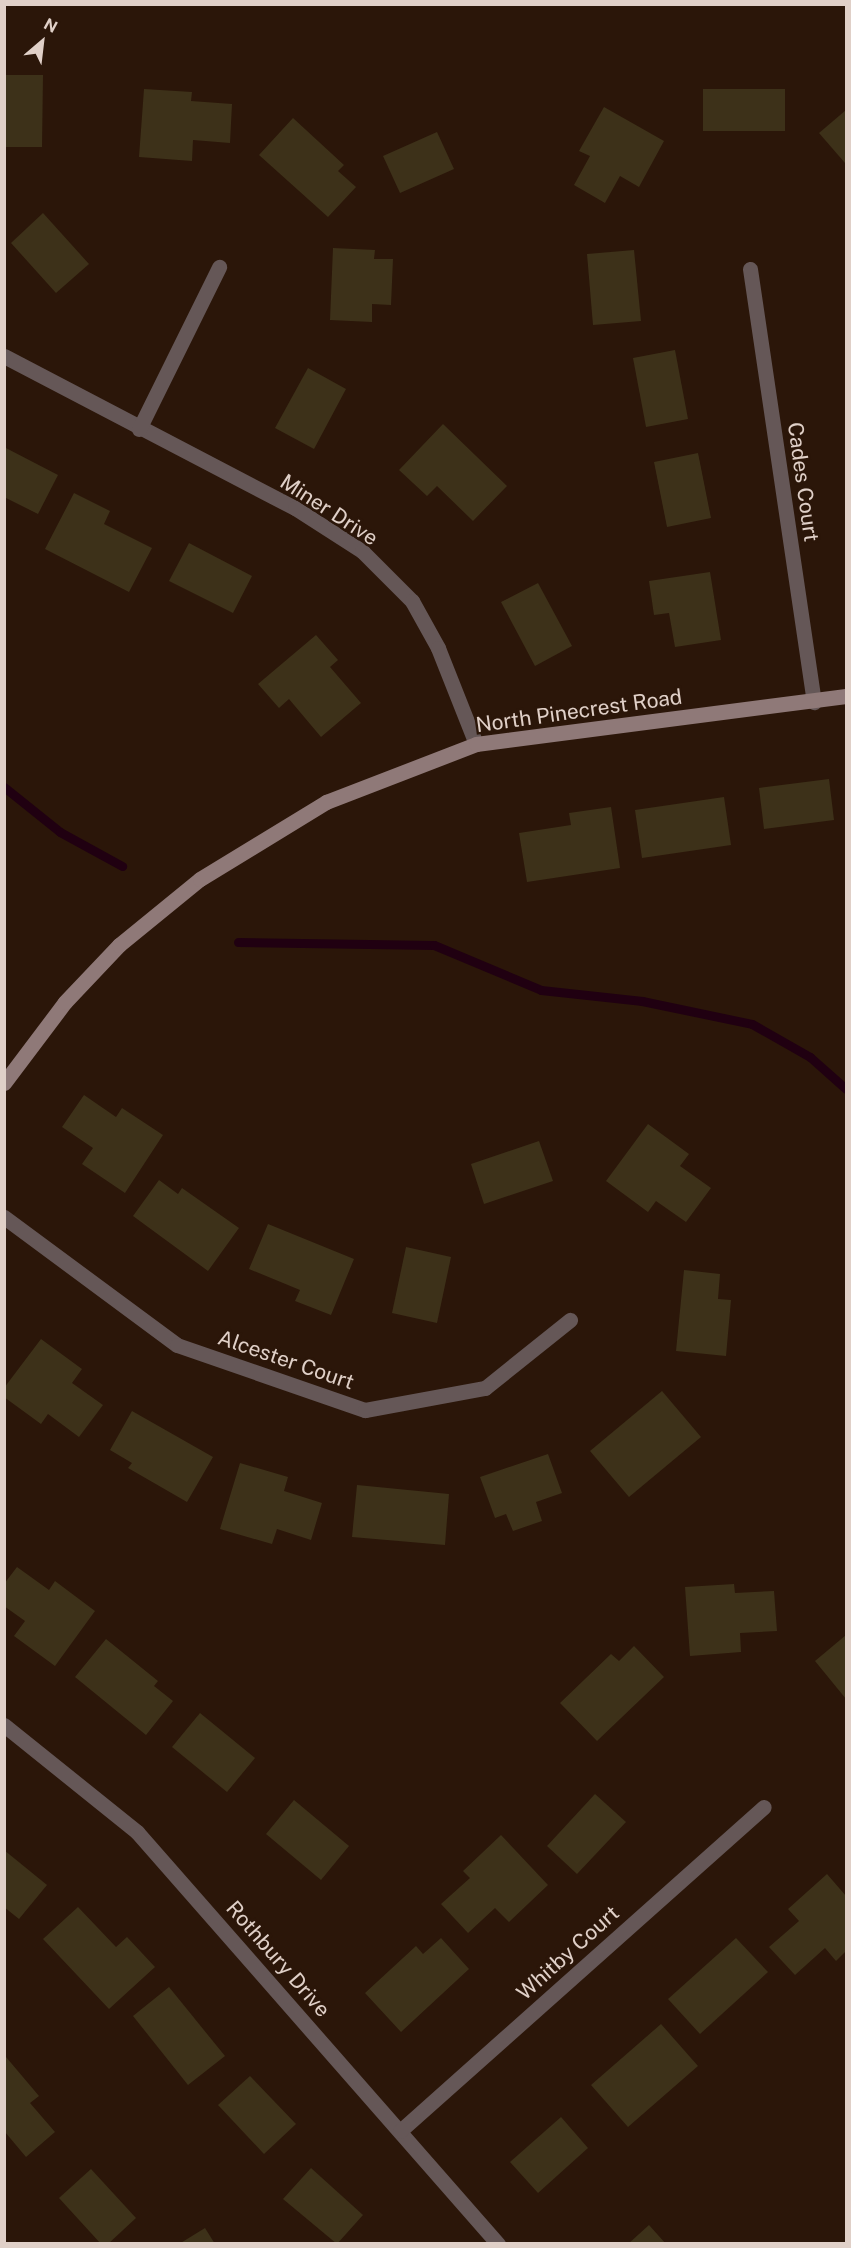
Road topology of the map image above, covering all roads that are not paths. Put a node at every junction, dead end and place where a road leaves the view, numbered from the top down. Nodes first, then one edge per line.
1 (219, 267) dead end
2 (750, 269) dead end
3 (4, 356) edge
4 (139, 429) junction
5 (846, 696) edge
6 (814, 702) junction
7 (476, 744) junction
8 (4, 1083) edge
9 (4, 1217) edge
10 (570, 1320) dead end
11 (4, 1725) edge
12 (764, 1807) dead end
13 (400, 2131) junction
14 (498, 2244) edge

1 - 4 street
2 - 6 street, Cades Court
3 - 4 street, Miner Drive
4 - 7 street, Miner Drive
5 - 6 street, North Pinecrest Road
6 - 7 street, North Pinecrest Road
7 - 8 street, North Pinecrest Road
9 - 10 street, Alcester Court
11 - 13 street, Rothbury Drive
12 - 13 street, Whitby Court
13 - 14 street, Rothbury Drive

